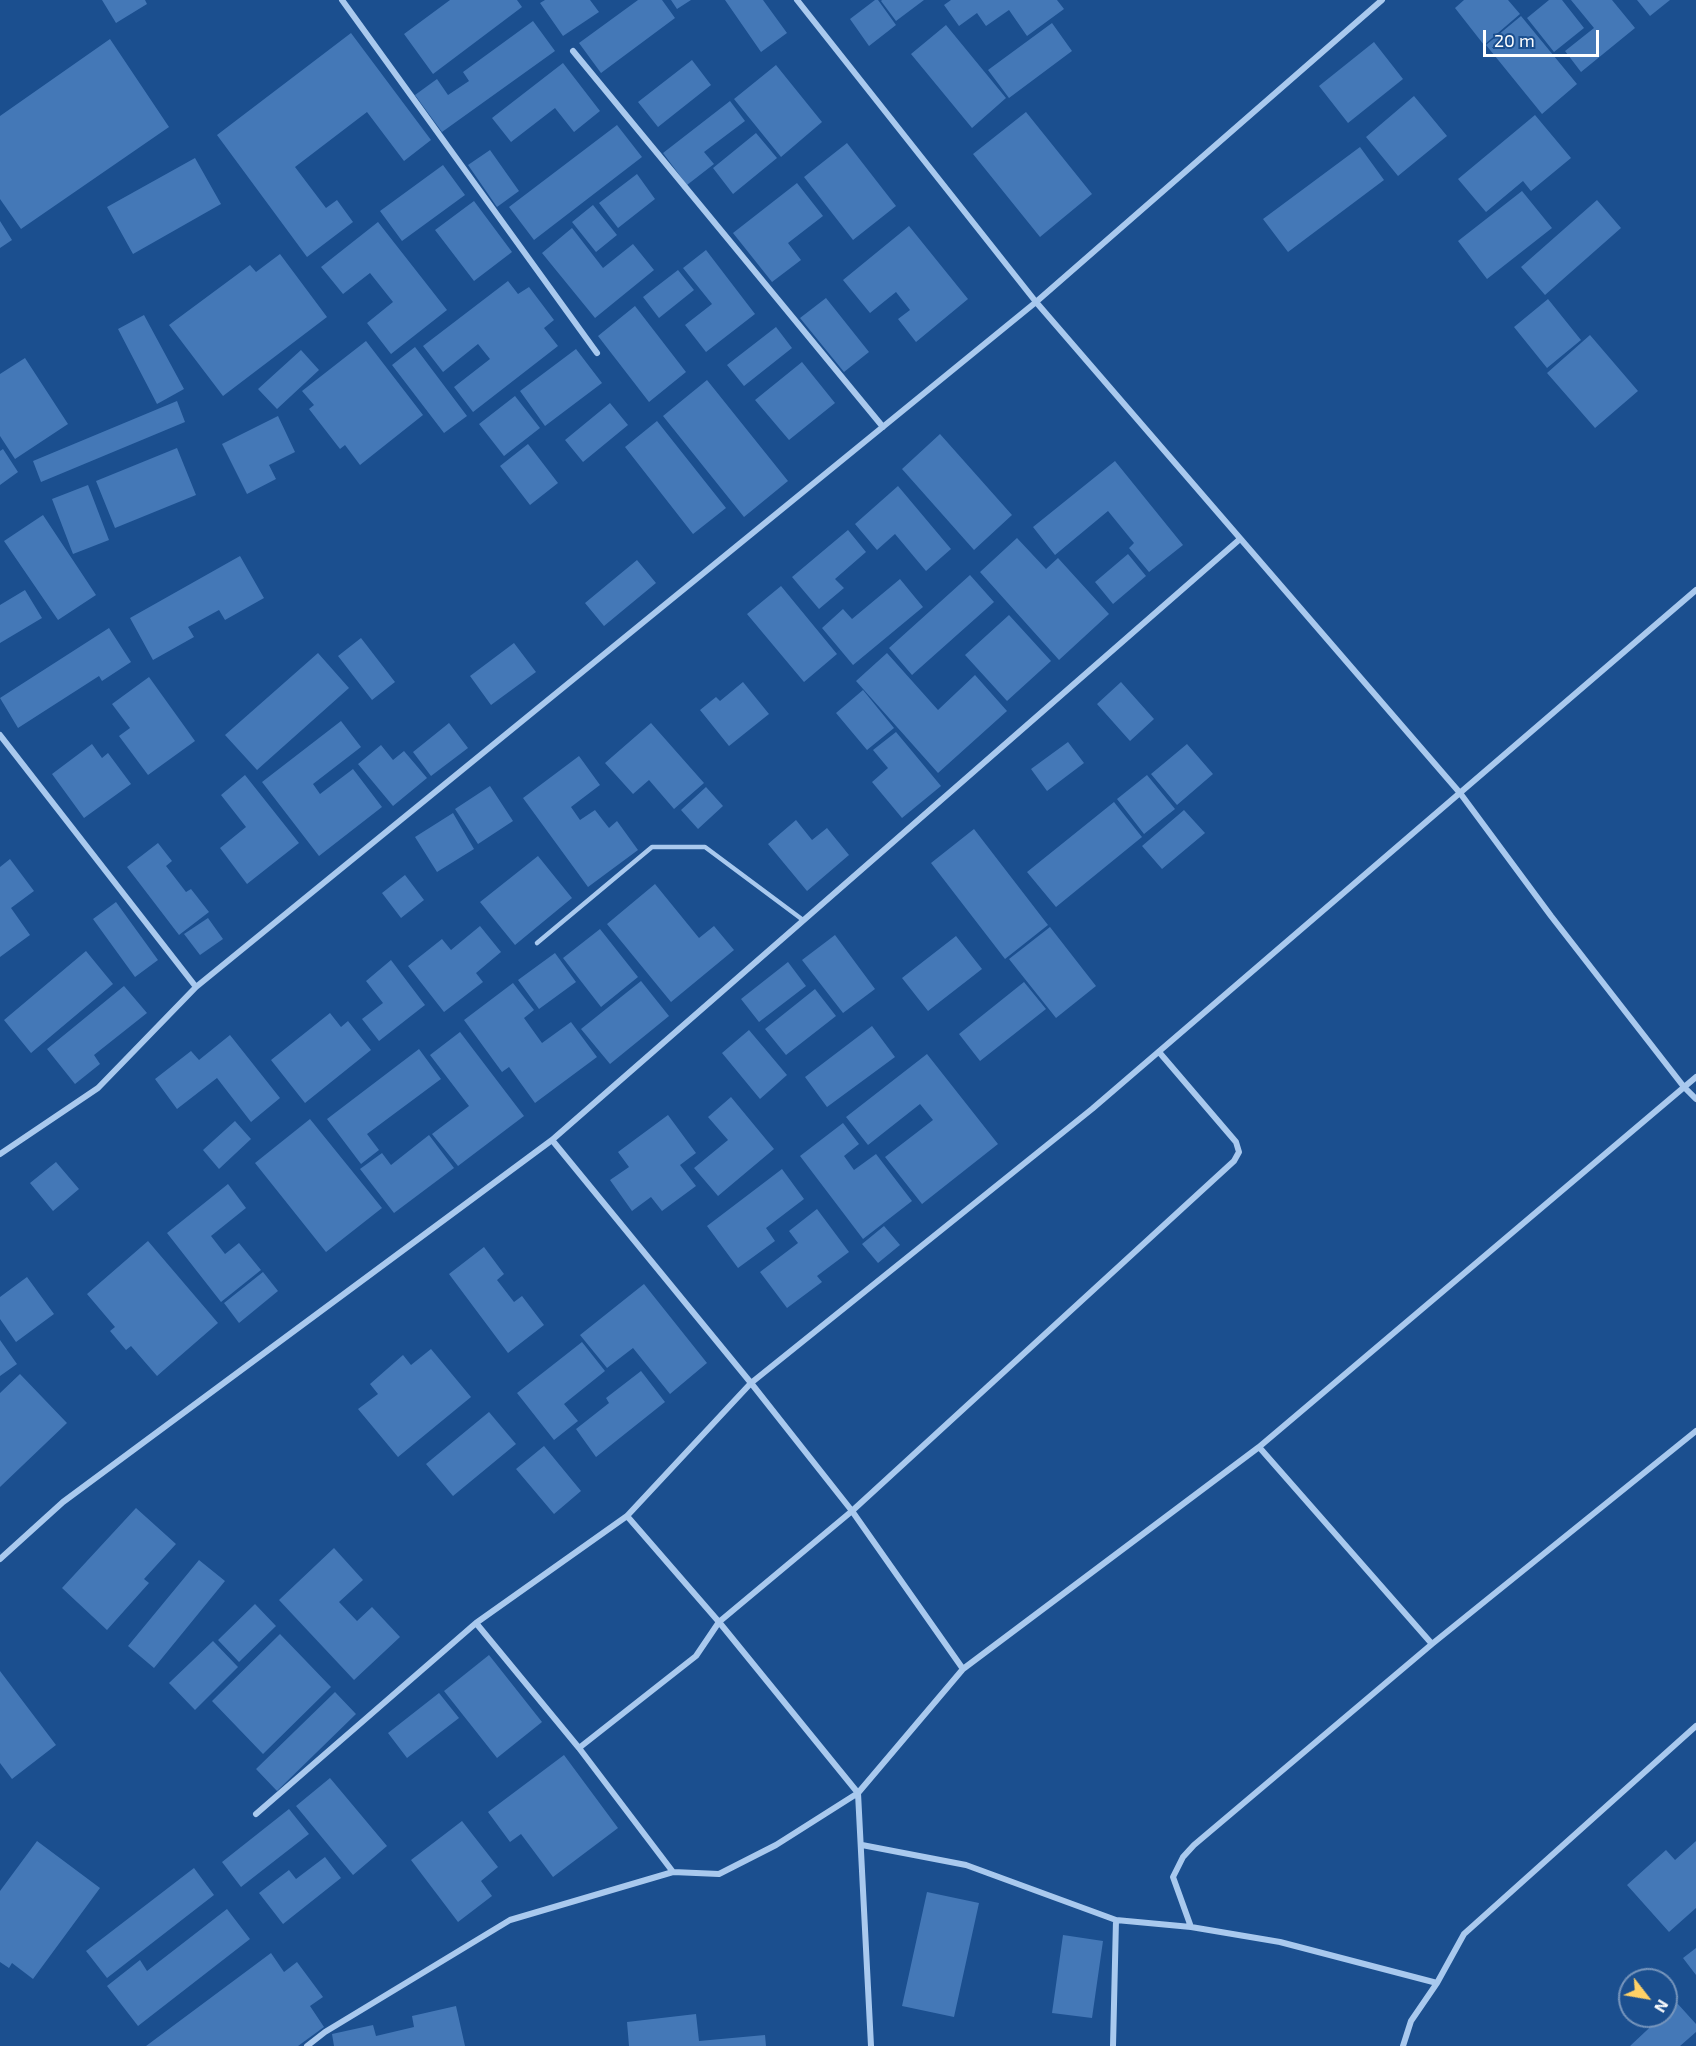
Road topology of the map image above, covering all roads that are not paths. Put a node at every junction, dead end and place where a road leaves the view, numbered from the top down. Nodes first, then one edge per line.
1 (342, 0) edge
2 (797, 0) edge
3 (1382, 0) edge
4 (573, 51) dead end
5 (1036, 302) junction
6 (597, 353) dead end
7 (883, 427) junction
8 (1240, 539) junction
9 (1696, 590) edge
10 (0, 735) edge
11 (1460, 793) junction
12 (803, 920) junction
13 (537, 943) dead end
14 (196, 987) junction
15 (1159, 1052) junction
16 (1696, 1077) edge
17 (1684, 1087) junction
18 (1696, 1099) edge
19 (552, 1140) junction
20 (0, 1154) edge
21 (751, 1383) junction
22 (1696, 1431) edge
23 (1259, 1447) junction
24 (852, 1511) junction
25 (627, 1516) junction
26 (0, 1559) edge
27 (719, 1622) junction
28 (476, 1623) junction
29 (1432, 1644) junction
30 (963, 1669) junction
31 (1696, 1726) edge
32 (579, 1748) junction
33 (858, 1793) junction
34 (256, 1814) dead end
35 (862, 1845) junction
36 (673, 1872) junction
37 (1116, 1920) junction
38 (1191, 1927) junction
39 (1437, 1983) junction
40 (307, 2046) edge
41 (871, 2046) edge
42 (1113, 2046) edge
43 (1403, 2046) edge

1 - 6 street
2 - 5 street
3 - 5 street
4 - 7 street
5 - 7 street
5 - 8 street
7 - 14 street
8 - 11 street
8 - 12 street
9 - 11 street
10 - 14 street
11 - 15 street
11 - 17 street
12 - 13 lane
12 - 19 street
14 - 20 street
15 - 21 street
15 - 24 street
16 - 17 street
17 - 18 street
17 - 23 street
19 - 21 street
19 - 26 street
21 - 24 street
21 - 25 street
22 - 29 street
23 - 29 street
23 - 30 street
24 - 27 street
24 - 30 street
25 - 27 street
25 - 28 street
27 - 32 street
27 - 33 street
28 - 32 street
28 - 34 street
29 - 38 street
30 - 33 street
31 - 39 street
32 - 36 street
33 - 35 street
33 - 36 street
35 - 37 street
35 - 41 street
36 - 40 street
37 - 38 street
37 - 42 street
38 - 39 street
39 - 43 street

